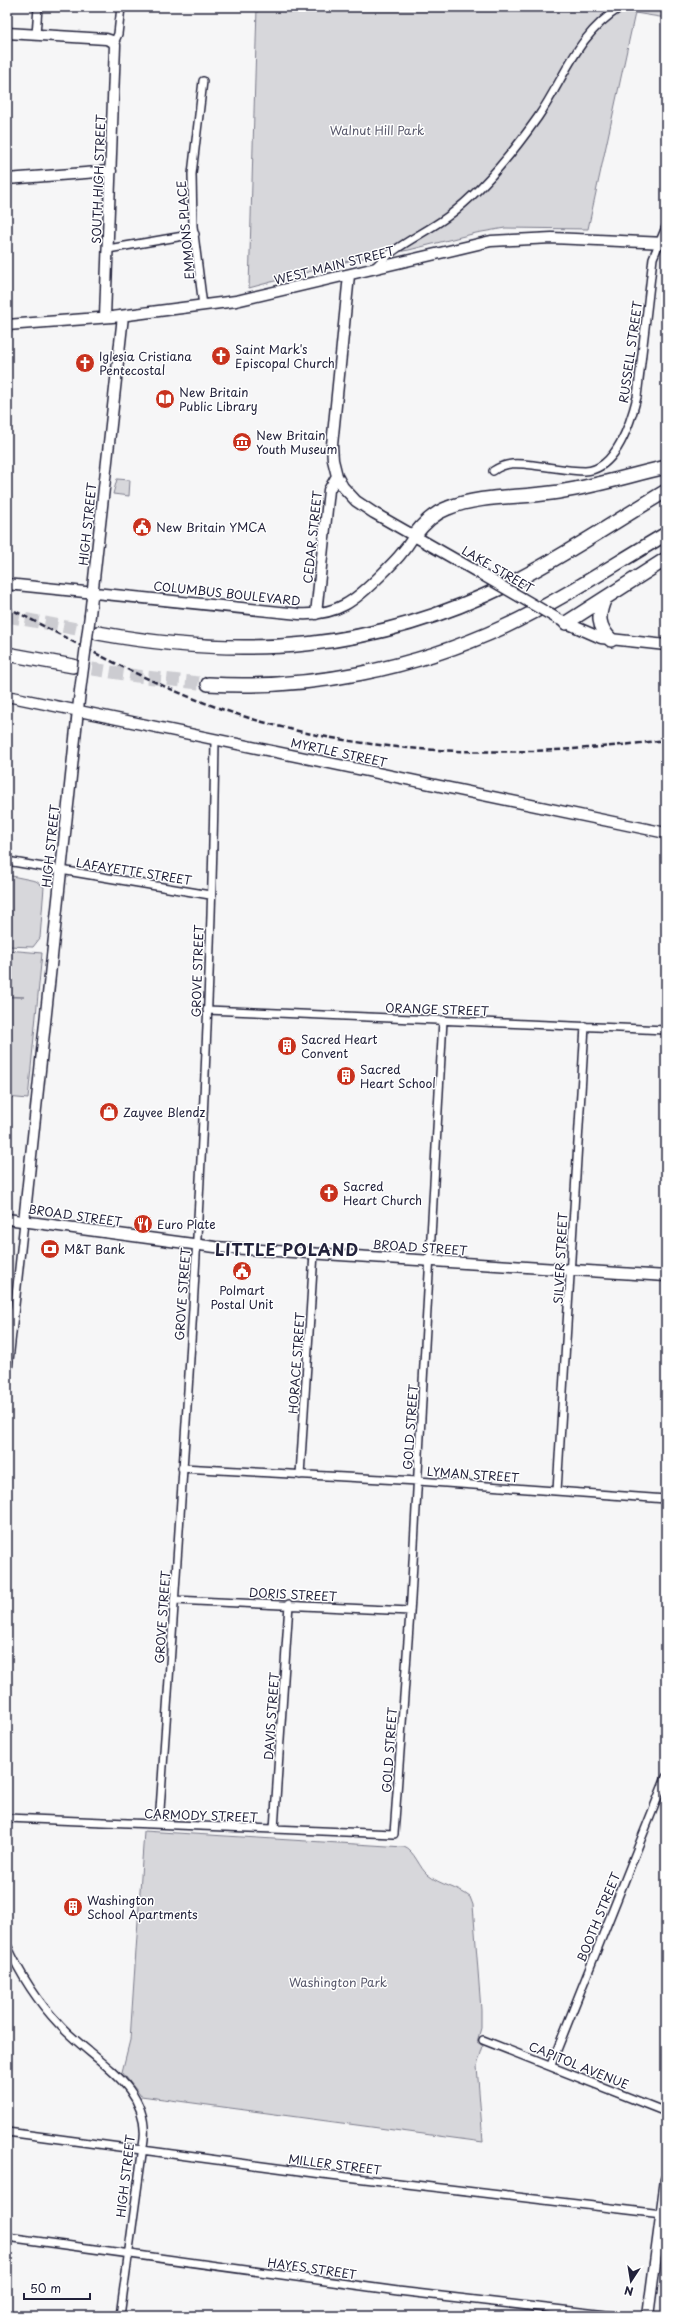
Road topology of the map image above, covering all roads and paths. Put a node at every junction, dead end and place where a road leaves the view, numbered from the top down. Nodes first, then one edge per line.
1 (38, 7) edge
2 (121, 7) edge
3 (621, 7) edge
4 (7, 33) edge
5 (36, 35) junction
6 (114, 43) junction
7 (203, 81) dead end
8 (111, 171) junction
9 (7, 179) edge
10 (666, 227) edge
11 (195, 234) junction
12 (662, 243) edge
13 (108, 249) junction
14 (372, 269) junction
15 (349, 275) junction
16 (203, 306) junction
17 (123, 316) junction
18 (105, 317) junction
19 (7, 325) edge
20 (666, 467) edge
21 (493, 471) dead end
22 (337, 476) junction
23 (666, 491) edge
24 (666, 534) edge
25 (414, 536) junction
26 (666, 559) edge
27 (7, 584) edge
28 (92, 593) junction
29 (605, 598) junction
30 (316, 614) junction
31 (562, 621) junction
32 (98, 633) tunnel mouth
33 (611, 640) junction
34 (666, 646) edge
35 (7, 654) edge
36 (73, 666) tunnel mouth
37 (208, 684) tunnel mouth
38 (7, 696) edge
39 (78, 712) junction
40 (215, 740) junction
41 (666, 833) edge
42 (7, 861) edge
43 (61, 870) junction
44 (210, 895) junction
45 (207, 1010) junction
46 (443, 1020) junction
47 (585, 1026) junction
48 (666, 1030) edge
49 (7, 1219) edge
50 (24, 1222) junction
51 (196, 1245) junction
52 (314, 1253) junction
53 (431, 1261) junction
54 (571, 1270) junction
55 (666, 1276) edge
56 (7, 1379) edge
57 (182, 1468) junction
58 (300, 1475) junction
59 (418, 1481) junction
60 (557, 1491) junction
61 (666, 1499) edge
62 (174, 1600) junction
63 (289, 1604) junction
64 (410, 1611) junction
65 (666, 1776) edge
66 (7, 1818) edge
67 (159, 1824) junction
68 (274, 1829) junction
69 (394, 1834) joint
70 (7, 1945) edge
71 (482, 2040) dead end
72 (551, 2065) junction
73 (666, 2112) edge
74 (7, 2132) edge
75 (142, 2150) junction
76 (666, 2179) edge
77 (662, 2214) junction
78 (7, 2237) edge
79 (128, 2255) junction
80 (120, 2316) edge
81 (615, 2316) edge
82 (648, 2316) edge

1 - 5 street
2 - 6 street
3 - 14 street
4 - 5 street
5 - 6 street
6 - 8 street, SOUTH HIGH STREET
7 - 11 street, EMMONS PLACE
8 - 9 street
8 - 13 street, SOUTH HIGH STREET
10 - 12 street, RUSSELL STREET
11 - 13 street
11 - 16 street, EMMONS PLACE
12 - 14 street, WEST MAIN STREET
12 - 21 street, RUSSELL STREET
13 - 18 street, SOUTH HIGH STREET
14 - 15 street, WEST MAIN STREET
15 - 16 street, WEST MAIN STREET
15 - 22 street
16 - 17 street, WEST MAIN STREET
17 - 18 street, WEST MAIN STREET
17 - 28 street, HIGH STREET
18 - 19 street, WEST MAIN STREET
20 - 25 highway
22 - 25 street, LAKE STREET
22 - 30 street, CEDAR STREET
23 - 32 highway
24 - 37 highway
25 - 30 street, COLUMBUS BOULEVARD
25 - 31 street, LAKE STREET, bridge
26 - 29 highway
27 - 28 street, COLUMBUS BOULEVARD
28 - 30 street, COLUMBUS BOULEVARD
28 - 39 street, HIGH STREET, bridge
29 - 31 highway
29 - 33 highway
31 - 33 street, LAKE STREET
33 - 34 street, LAKE STREET
35 - 36 highway
38 - 39 street, MYRTLE STREET
39 - 40 street, MYRTLE STREET
39 - 43 street, HIGH STREET
40 - 41 street, MYRTLE STREET
40 - 44 street, GROVE STREET
42 - 43 street, LAFAYETTE STREET
43 - 44 street, LAFAYETTE STREET
43 - 50 street, HIGH STREET
44 - 45 street, GROVE STREET
45 - 46 street, ORANGE STREET
45 - 51 street, GROVE STREET
46 - 47 street, ORANGE STREET
46 - 53 street, GOLD STREET
47 - 48 street, ORANGE STREET
47 - 54 street, SILVER STREET
49 - 50 street, BROAD STREET
50 - 51 street, BROAD STREET
50 - 56 street, HIGH STREET
51 - 52 street, BROAD STREET
51 - 57 street, GROVE STREET
52 - 53 street, BROAD STREET
52 - 58 street, HORACE STREET
53 - 54 street, BROAD STREET
53 - 59 street, GOLD STREET
54 - 55 street, BROAD STREET
54 - 60 street, SILVER STREET
57 - 58 street, LYMAN STREET
57 - 62 street, GROVE STREET
58 - 59 street, LYMAN STREET
59 - 60 street, LYMAN STREET
59 - 64 street, GOLD STREET
60 - 61 street, LYMAN STREET
62 - 63 street, DORIS STREET
62 - 67 street, GROVE STREET
63 - 64 street, DORIS STREET
63 - 68 street, DAVIS STREET
64 - 69 street, GOLD STREET
65 - 72 street, BOOTH STREET
66 - 67 street, CARMODY STREET
67 - 68 street, CARMODY STREET
68 - 69 street, CARMODY STREET
70 - 75 street, HIGH STREET
71 - 72 street, CAPITOL AVENUE
72 - 73 street, CAPITOL AVENUE
74 - 75 street, MILLER STREET
75 - 77 street, MILLER STREET
75 - 79 street, HIGH STREET
76 - 77 street
77 - 82 street
78 - 79 street, HAYES STREET
79 - 80 street, HIGH STREET
79 - 81 street, HAYES STREET

